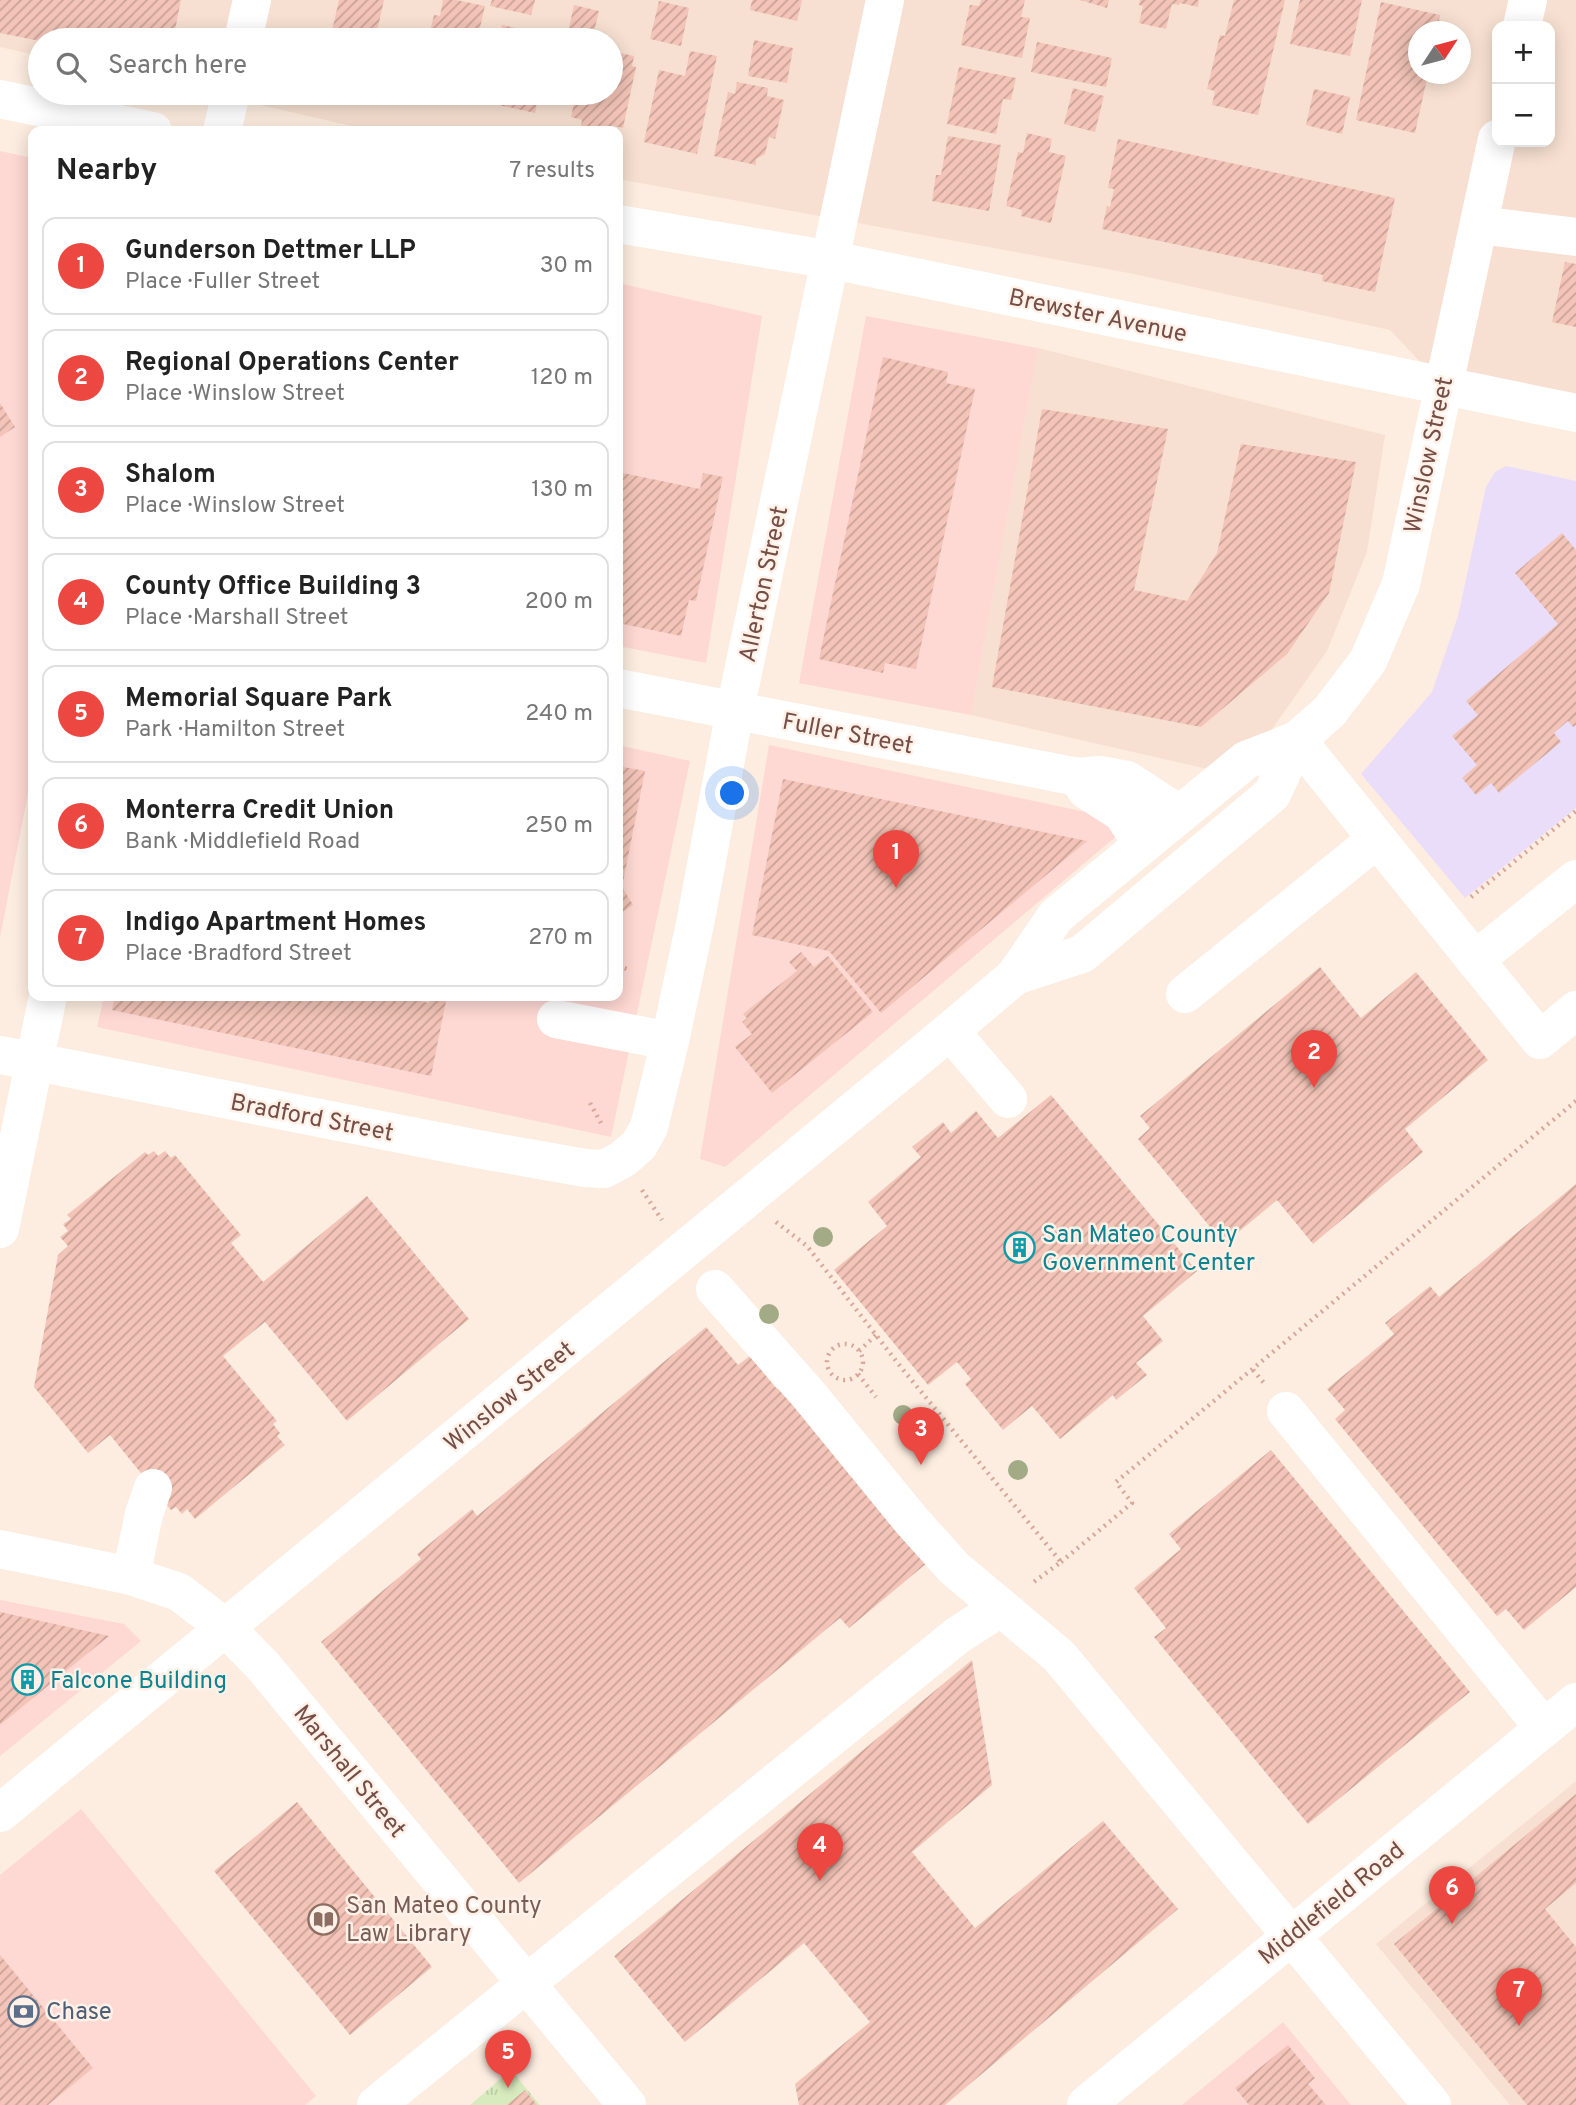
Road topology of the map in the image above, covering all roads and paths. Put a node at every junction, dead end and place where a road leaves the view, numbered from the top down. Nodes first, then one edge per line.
1 (252, 0) edge
2 (885, 0) edge
3 (1528, 0) edge
4 (1523, 21) edge
5 (246, 28) edge
6 (0, 99) edge
7 (28, 105) edge
8 (28, 105) edge
9 (228, 105) edge
10 (128, 126) edge
11 (223, 126) edge
12 (1495, 147) edge
13 (623, 225) edge
14 (1479, 225) junction
15 (1576, 237) edge
16 (832, 260) junction
17 (1442, 385) junction
18 (1576, 413) edge
19 (623, 689) edge
20 (735, 710) junction
21 (1297, 740) junction
22 (1078, 777) junction
23 (1576, 811) edge
24 (1179, 814) junction
25 (1377, 839) junction
26 (1143, 845) junction
27 (1576, 879) edge
28 (1463, 904) dead end
29 (1475, 960) junction
30 (623, 968) edge
31 (629, 970) dead end
32 (1016, 976) junction
33 (1185, 993) dead end
34 (45, 1001) edge
35 (1576, 1010) edge
36 (556, 1019) dead end
37 (950, 1031) junction
38 (670, 1041) junction
39 (16, 1059) edge
40 (1008, 1099) dead end
41 (1576, 1101) edge
42 (590, 1103) dead end
43 (601, 1123) dead end
44 (630, 1171) junction
45 (748, 1200) junction
46 (664, 1224) dead end
47 (0, 1229) edge
48 (715, 1289) dead end
49 (876, 1335) junction
50 (859, 1351) junction
51 (858, 1374) junction
52 (876, 1397) dead end
53 (1286, 1411) dead end
54 (153, 1488) dead end
55 (0, 1549) edge
56 (1061, 1562) junction
57 (131, 1576) junction
58 (1000, 1608) junction
59 (226, 1628) junction
60 (1576, 1702) edge
61 (1544, 1728) junction
62 (0, 1813) edge
63 (1290, 1936) junction
64 (526, 1983) junction
65 (376, 2105) edge
66 (627, 2105) edge
67 (1086, 2105) edge
68 (1432, 2105) edge

1 - 5 street
2 - 16 street, Allerton Street
3 - 4 street
6 - 8 street
7 - 10 street
9 - 11 street
12 - 14 street, Winslow Street
13 - 16 street, Brewster Avenue
14 - 15 street
14 - 17 street, Winslow Street
16 - 17 street, Brewster Avenue
16 - 20 street, Allerton Street
17 - 18 street, Brewster Avenue
17 - 21 street, Winslow Street
19 - 20 street, Fuller Street
20 - 22 street, Fuller Street
20 - 38 street, Allerton Street
21 - 24 street, Winslow Street
21 - 25 street
21 - 32 street, Winslow Street
22 - 24 street, Fuller Street
22 - 26 street
23 - 28 path
24 - 26 street, Winslow Street
25 - 29 street
25 - 33 street
26 - 32 street, Winslow Street
27 - 29 street
29 - 35 street
30 - 31 path
32 - 37 street, Winslow Street
34 - 39 street
36 - 38 street
37 - 40 street
37 - 45 street, Winslow Street
38 - 44 street, Allerton Street
39 - 44 street, Bradford Street
39 - 47 street
41 - 56 path
42 - 43 path
44 - 46 path
45 - 49 path
45 - 59 street, Winslow Street
48 - 58 street
49 - 50 path
49 - 56 path
50 - 51 path
50 - 51 path
51 - 52 path
53 - 61 street
54 - 57 street
55 - 57 street, Marshall Street
56 - 58 path
57 - 59 street, Marshall Street
58 - 63 street
58 - 64 street
59 - 62 street, Winslow Street
59 - 64 street, Marshall Street
60 - 61 street, Middlefield Road
61 - 63 street, Middlefield Road
63 - 67 street, Middlefield Road
63 - 68 street
64 - 65 street
64 - 66 street, Marshall Street

